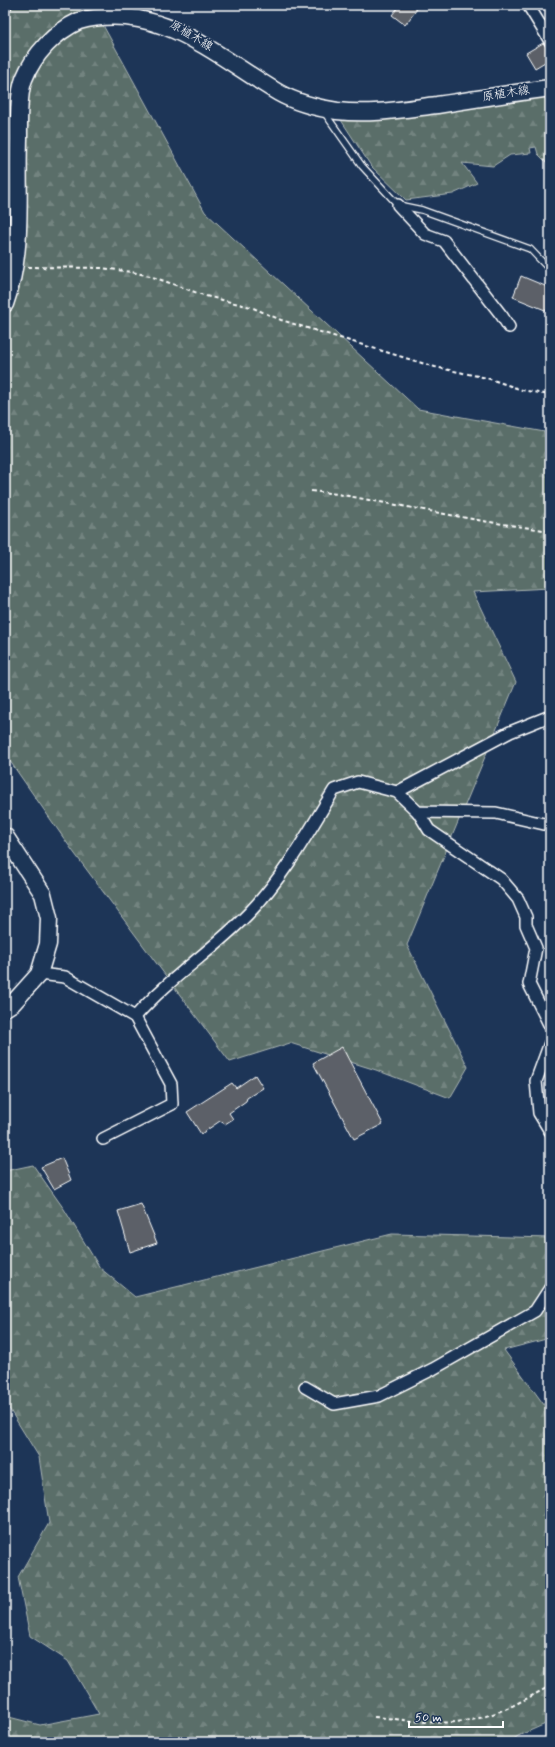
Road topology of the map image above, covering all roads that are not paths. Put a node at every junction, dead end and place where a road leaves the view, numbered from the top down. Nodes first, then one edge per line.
1 (528, 5) edge
2 (119, 8) edge
3 (550, 41) edge
4 (550, 88) edge
5 (321, 107) junction
6 (398, 205) junction
7 (550, 270) edge
8 (5, 304) edge
9 (509, 327) dead end
10 (550, 716) edge
11 (397, 792) junction
12 (418, 812) junction
13 (544, 824) dead end
14 (5, 836) edge
15 (39, 974) junction
16 (5, 1008) edge
17 (135, 1017) junction
18 (550, 1026) edge
19 (550, 1043) edge
20 (550, 1131) edge
21 (103, 1139) dead end
22 (550, 1288) edge
23 (305, 1387) dead end

1 - 3 street
2 - 5 main road, 原植木線
2 - 8 main road, 原植木線
4 - 5 main road, 原植木線
5 - 6 lane
6 - 7 lane
6 - 9 street
10 - 11 street
11 - 12 street
11 - 17 street
12 - 13 street
12 - 18 street
14 - 15 main road
15 - 16 main road
15 - 17 street
17 - 21 street
19 - 20 street
22 - 23 street

